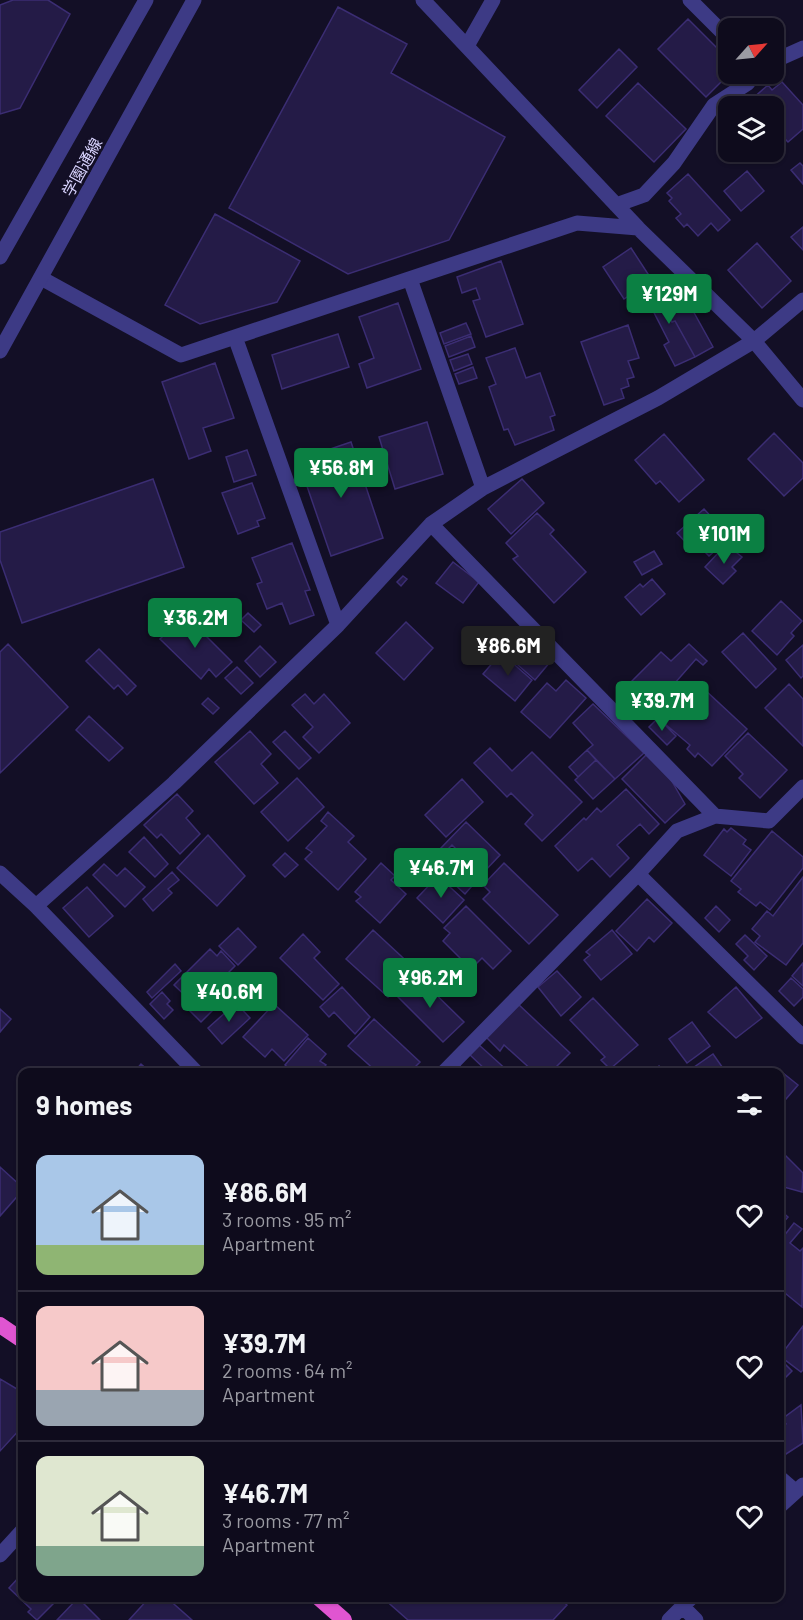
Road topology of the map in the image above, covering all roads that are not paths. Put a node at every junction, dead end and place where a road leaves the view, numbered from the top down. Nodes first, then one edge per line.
1 (146, 0) edge
2 (194, 0) edge
3 (423, 0) edge
4 (493, 0) edge
5 (693, 1) edge
6 (718, 27) edge
7 (467, 46) junction
8 (803, 48) edge
9 (784, 57) edge
10 (746, 84) edge
11 (616, 205) junction
12 (638, 228) junction
13 (0, 257) edge
14 (41, 278) junction
15 (410, 279) junction
16 (803, 300) edge
17 (235, 337) junction
18 (754, 341) junction
19 (0, 351) edge
20 (803, 400) edge
21 (483, 488) junction
22 (431, 524) junction
23 (338, 625) junction
24 (803, 787) edge
25 (715, 816) junction
26 (0, 873) edge
27 (638, 873) junction
28 (36, 906) junction
29 (803, 1037) edge
30 (192, 1068) edge
31 (448, 1068) edge
32 (0, 1325) edge
33 (18, 1337) edge
34 (784, 1480) edge
35 (799, 1488) edge
36 (784, 1502) edge
37 (18, 1535) edge
38 (0, 1555) edge
39 (324, 1602) edge
40 (686, 1602) edge
41 (344, 1620) edge
42 (669, 1620) edge
43 (696, 1620) edge

1 - 13 street, 学園通線
2 - 14 street, 学園通線
3 - 7 street
4 - 7 street
5 - 6 street
7 - 11 street
8 - 9 street
10 - 11 street
11 - 12 street
12 - 15 street
12 - 18 street
14 - 17 street
14 - 19 street, 学園通線
15 - 17 street
15 - 21 street
16 - 18 street
17 - 23 street
18 - 20 street
18 - 21 street
21 - 22 street
22 - 23 street
22 - 25 street
23 - 28 street
24 - 25 street
25 - 27 street
26 - 28 street
27 - 29 street
27 - 31 street
28 - 30 street
32 - 33 highway
34 - 35 street
35 - 36 street
37 - 38 street
39 - 41 highway
40 - 42 street
40 - 43 street

